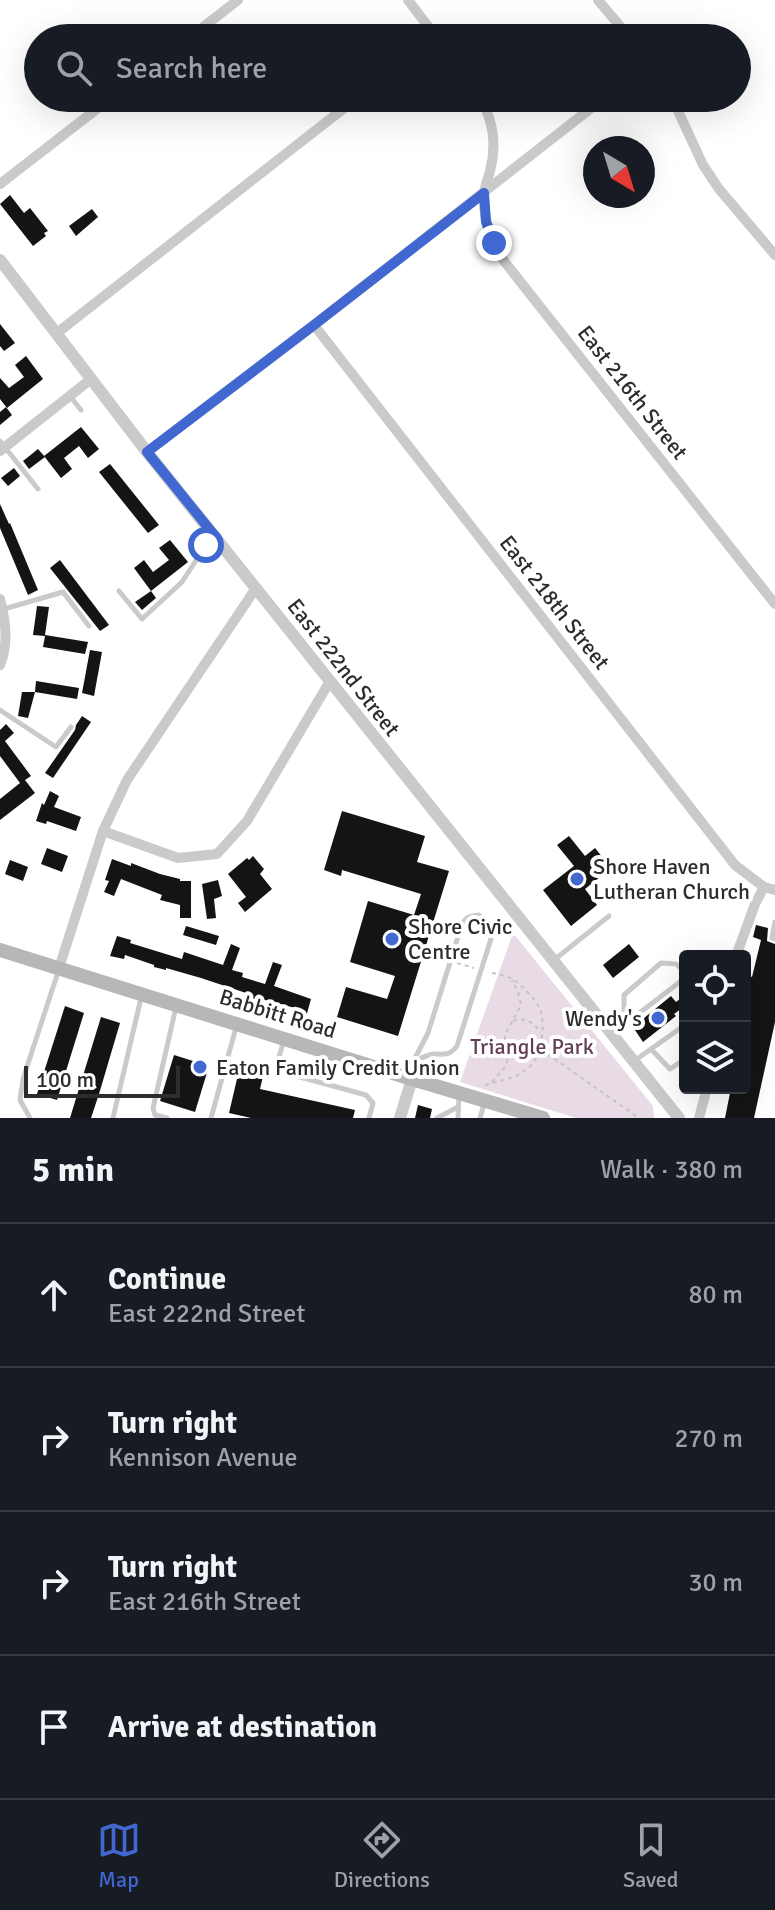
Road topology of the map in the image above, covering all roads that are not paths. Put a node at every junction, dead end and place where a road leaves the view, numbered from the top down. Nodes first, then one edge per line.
1 (238, 0) edge
2 (408, 0) edge
3 (598, 0) edge
4 (207, 24) edge
5 (426, 24) edge
6 (618, 24) edge
7 (93, 112) edge
8 (339, 112) edge
9 (488, 112) edge
10 (586, 112) edge
11 (678, 112) edge
12 (0, 184) edge
13 (484, 193) junction
14 (775, 255) edge
15 (0, 260) edge
16 (314, 325) junction
17 (57, 333) junction
18 (91, 379) junction
19 (70, 395) junction
20 (81, 410) dead end
21 (2, 446) edge
22 (147, 452) junction
23 (38, 489) dead end
24 (215, 536) junction
25 (256, 588) junction
26 (119, 591) dead end
27 (2, 604) edge
28 (775, 604) edge
29 (89, 626) dead end
30 (0, 665) edge
31 (330, 681) junction
32 (0, 710) edge
33 (71, 727) dead end
34 (103, 831) junction
35 (769, 888) edge
36 (609, 916) dead end
37 (775, 923) edge
38 (775, 939) edge
39 (0, 950) edge
40 (738, 950) edge
41 (553, 960) junction
42 (679, 967) edge
43 (59, 968) junction
44 (679, 983) edge
45 (142, 994) junction
46 (176, 1005) junction
47 (238, 1024) junction
48 (624, 1025) junction
49 (679, 1029) edge
50 (611, 1033) junction
51 (284, 1038) junction
52 (651, 1049) junction
53 (415, 1061) junction
54 (634, 1061) junction
55 (679, 1063) edge
56 (412, 1079) junction
57 (459, 1092) junction
58 (485, 1093) junction
59 (705, 1094) edge
60 (661, 1096) junction
61 (458, 1107) junction
62 (30, 1118) edge
63 (113, 1118) edge
64 (167, 1118) edge
65 (211, 1118) edge
66 (369, 1118) edge
67 (400, 1118) edge
68 (437, 1118) edge
69 (458, 1118) edge
70 (480, 1118) edge
71 (543, 1118) edge
72 (665, 1118) edge
73 (679, 1118) edge
74 (699, 1118) edge

1 - 4 street
2 - 5 street
3 - 6 street
7 - 12 street
8 - 17 street
9 - 13 street, East 216th Street
10 - 13 street
11 - 14 street
13 - 16 street
13 - 28 street, East 216th Street
15 - 17 street, East 222nd Street
16 - 22 street
16 - 35 street, East 218th Street
17 - 18 street, East 222nd Street
18 - 19 street
18 - 22 street, East 222nd Street
19 - 20 lane
19 - 21 street
21 - 23 lane
22 - 24 street, East 222nd Street
24 - 25 street, East 222nd Street
24 - 26 lane
25 - 31 street, East 222nd Street
25 - 34 street
27 - 29 lane
27 - 30 street
31 - 34 street
31 - 41 street, East 222nd Street
32 - 33 lane
34 - 43 street
35 - 40 street
36 - 41 lane
37 - 38 lane
39 - 43 main road, Babbitt Road
41 - 50 street, East 222nd Street
42 - 48 lane
43 - 45 main road, Babbitt Road
43 - 62 lane
44 - 48 lane
45 - 46 main road, Babbitt Road
45 - 63 lane
46 - 47 main road, Babbitt Road
46 - 64 lane
47 - 51 main road, Babbitt Road
47 - 65 lane
48 - 50 lane
49 - 52 lane
50 - 54 street, East 222nd Street
51 - 56 main road, Babbitt Road
51 - 66 lane
52 - 54 lane
52 - 55 lane
53 - 53 lane
53 - 56 lane
54 - 60 street, East 222nd Street
56 - 57 main road, Babbitt Road
56 - 67 street
57 - 58 main road, Babbitt Road
57 - 61 lane
58 - 70 lane
58 - 71 main road, Babbitt Road
59 - 74 street
60 - 72 street, East 222nd Street
60 - 73 street, East 222nd Street
61 - 68 lane
61 - 69 lane

